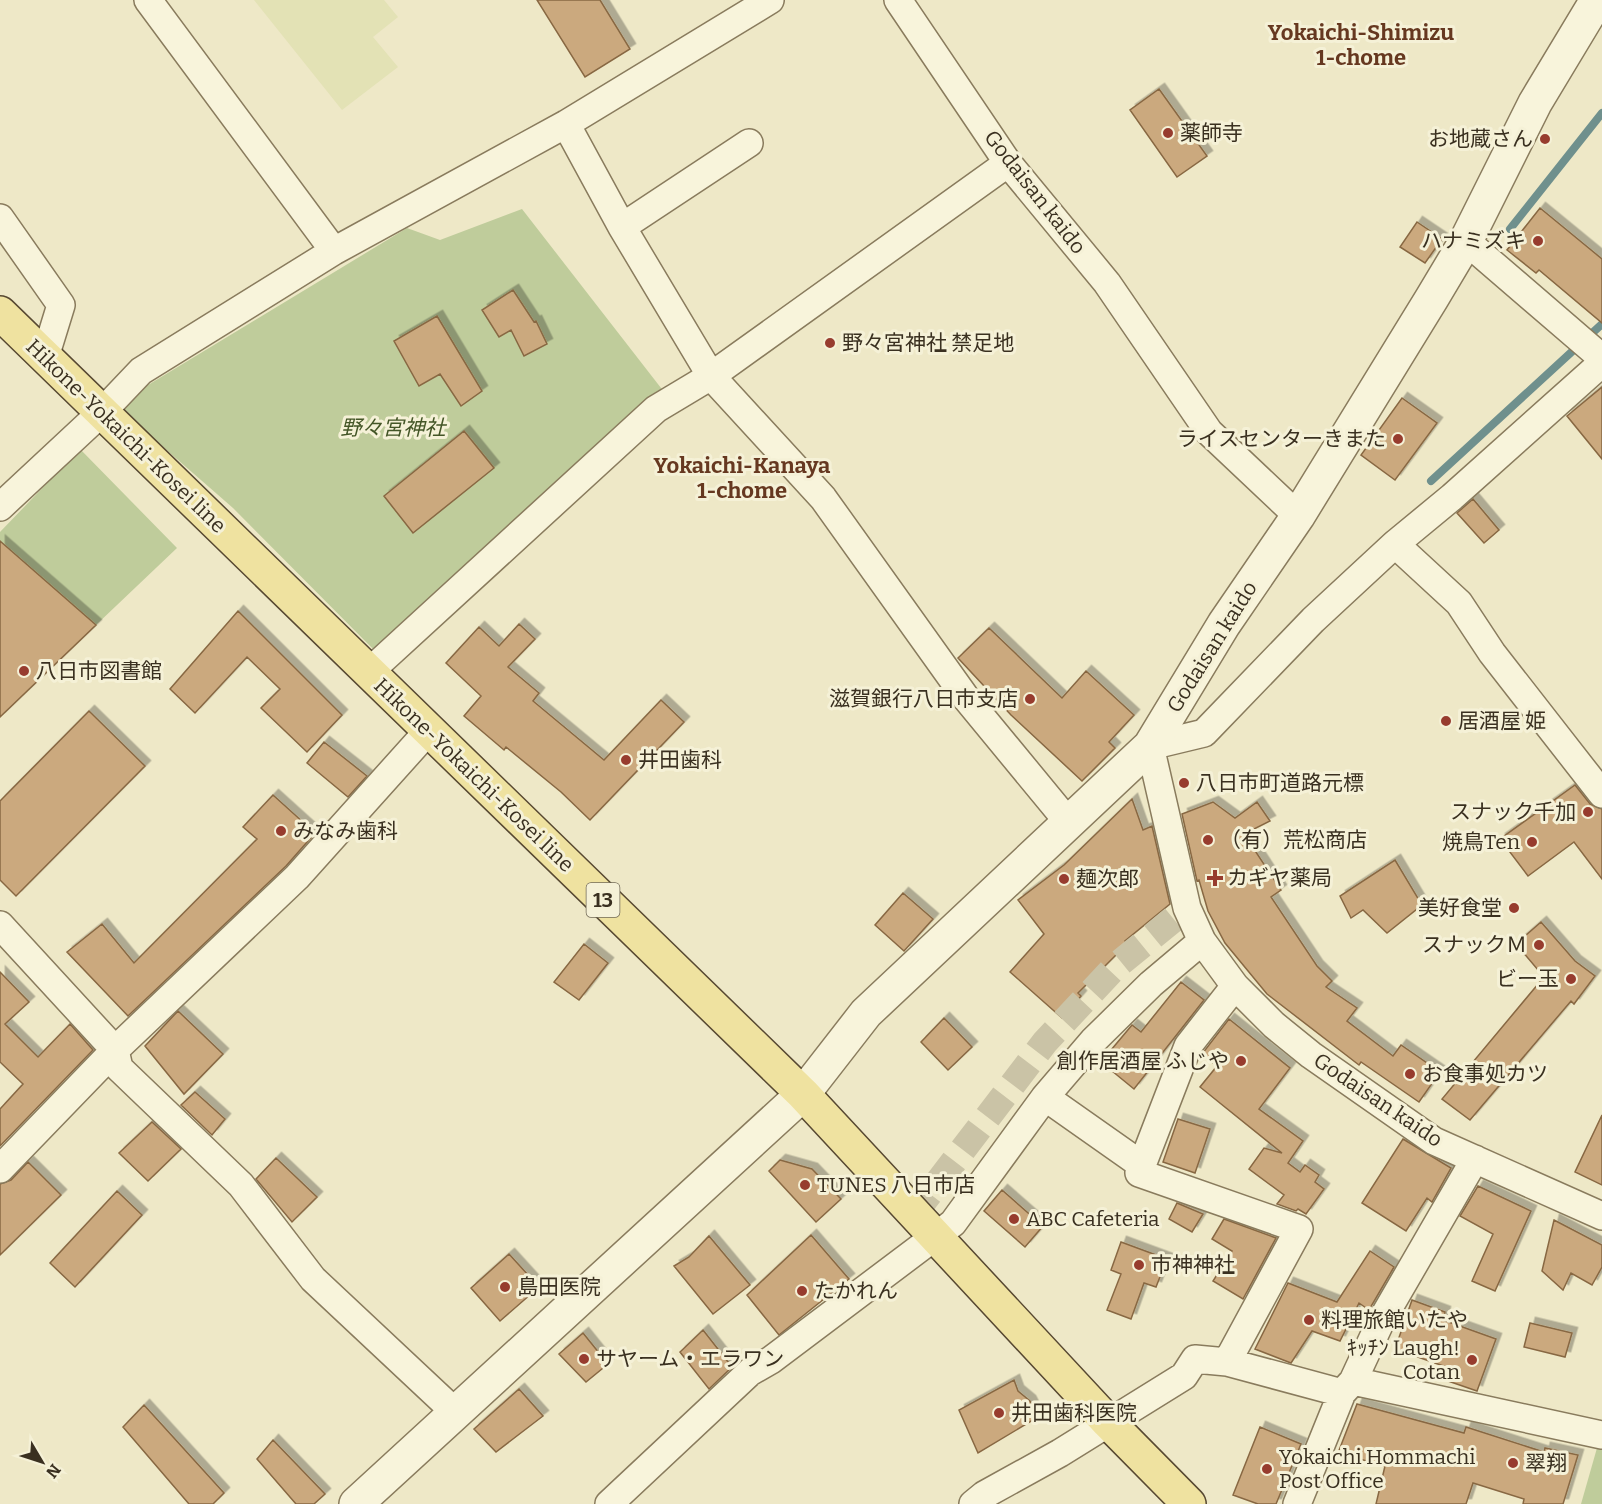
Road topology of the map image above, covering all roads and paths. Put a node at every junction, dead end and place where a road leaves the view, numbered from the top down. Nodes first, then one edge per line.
1 (148, 0) edge
2 (770, 0) edge
3 (898, 0) edge
4 (1597, 0) edge
5 (566, 124) junction
6 (749, 143) dead end
7 (1008, 163) junction
8 (0, 218) edge
9 (622, 227) junction
10 (1466, 241) junction
11 (334, 251) junction
12 (0, 313) edge
13 (45, 357) junction
14 (1602, 358) edge
15 (1602, 363) edge
16 (711, 376) junction
17 (102, 412) junction
18 (0, 507) edge
19 (1298, 516) junction
20 (1395, 544) junction
21 (369, 672) junction
22 (429, 730) junction
23 (1150, 746) junction
24 (1602, 794) edge
25 (1069, 824) junction
26 (0, 925) edge
27 (1202, 941) junction
28 (1235, 986) junction
29 (115, 1050) junction
30 (803, 1094) junction
31 (1045, 1097) junction
32 (1475, 1159) junction
33 (1143, 1166) junction
34 (0, 1169) edge
35 (1602, 1216) edge
36 (934, 1237) junction
37 (1227, 1362) junction
38 (1348, 1387) junction
39 (456, 1413) junction
40 (1108, 1422) junction
41 (1602, 1435) edge
42 (356, 1504) edge
43 (609, 1504) edge
44 (973, 1504) edge
45 (1190, 1504) edge
46 (1297, 1504) edge

1 - 11 street
2 - 5 street
3 - 7 street, Godaisan kaido
4 - 10 street
5 - 9 street
5 - 11 street
6 - 9 street
7 - 16 street
7 - 19 street, Godaisan kaido
8 - 13 street
9 - 16 street
10 - 14 street
10 - 19 street
11 - 17 street
12 - 13 main road, Hikone-Yokaichi-Kosei line / 13
13 - 17 main road, Hikone-Yokaichi-Kosei line / 13
15 - 20 street
16 - 21 street
16 - 25 street
17 - 18 street
17 - 21 main road, Hikone-Yokaichi-Kosei line / 13
19 - 23 street, Godaisan kaido
20 - 23 street
20 - 24 street
21 - 22 main road, Hikone-Yokaichi-Kosei line / 13
22 - 29 street
22 - 30 main road, Hikone-Yokaichi-Kosei line / 13
23 - 25 street
23 - 27 street, Godaisan kaido
25 - 30 street
26 - 29 street
27 - 28 street, Godaisan kaido
27 - 31 street
28 - 32 street, Godaisan kaido
28 - 33 street
29 - 34 street
29 - 39 street
30 - 36 main road, Hikone-Yokaichi-Kosei line / 13
30 - 39 street
31 - 33 street
31 - 36 street
32 - 35 street, Godaisan kaido
32 - 38 street
33 - 37 street
36 - 40 main road, Hikone-Yokaichi-Kosei line / 13
36 - 43 street
37 - 38 street
37 - 40 street
38 - 41 street
38 - 46 street
39 - 42 street
40 - 44 street
40 - 45 main road, Hikone-Yokaichi-Kosei line / 13

